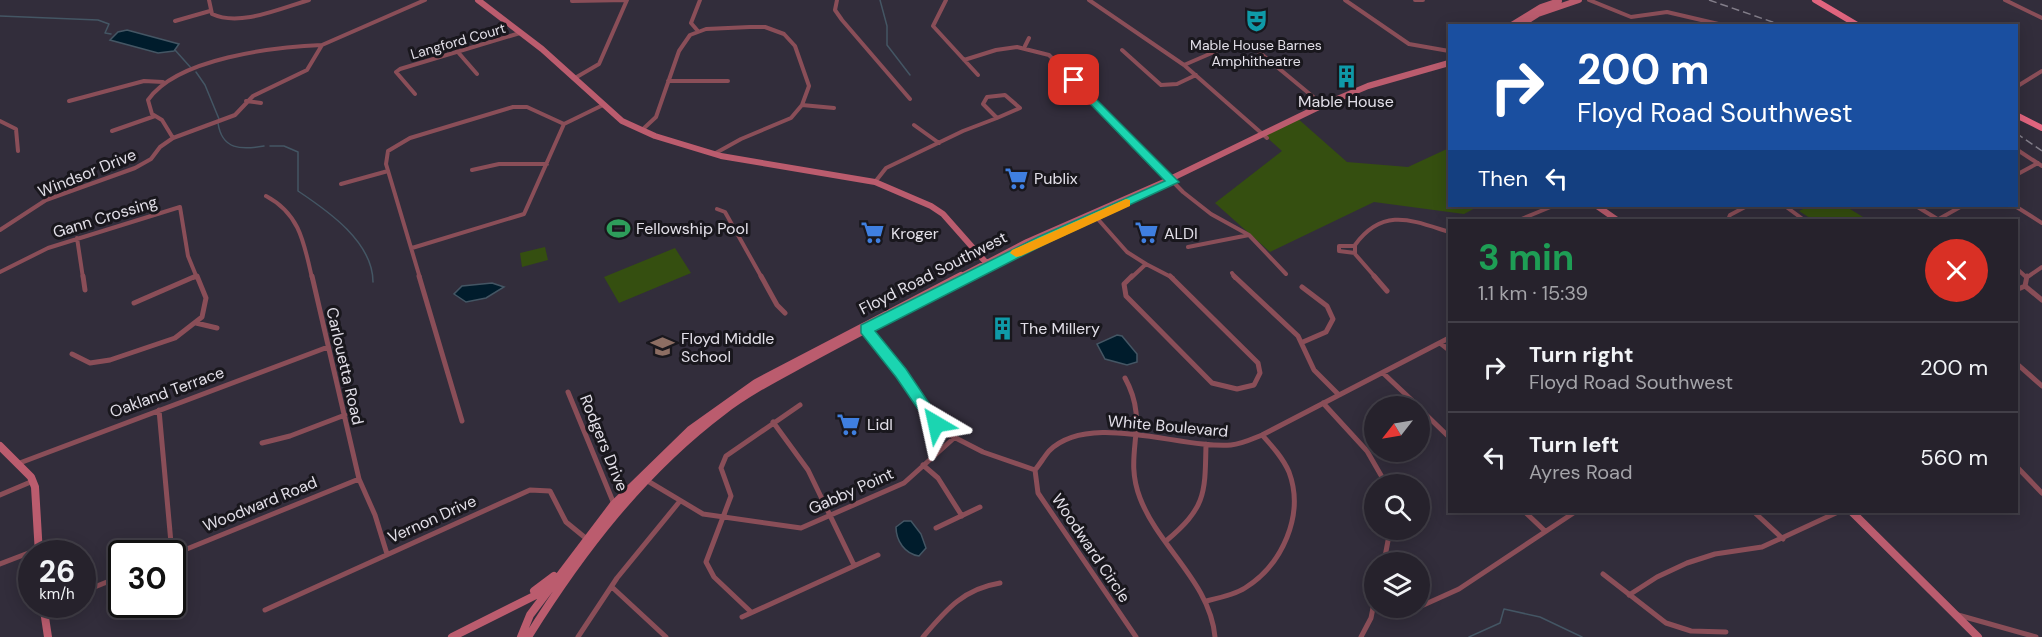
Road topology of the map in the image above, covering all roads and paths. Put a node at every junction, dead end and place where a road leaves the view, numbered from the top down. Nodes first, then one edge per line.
1 (209, 0) edge
2 (309, 0) edge
3 (425, 0) edge
4 (478, 0) edge
5 (627, 0) edge
6 (700, 0) edge
7 (837, 0) edge
8 (946, 0) edge
9 (1089, 0) edge
10 (1345, 0) edge
11 (1415, 0) edge
12 (1423, 0) edge
13 (1562, 0) edge
14 (1579, 0) edge
15 (1589, 0) edge
16 (1815, 0) edge
17 (2005, 0) edge
18 (572, 1) edge
19 (291, 2) edge
20 (210, 11) junction
21 (2042, 18) edge
22 (175, 21) dead end
23 (1513, 24) edge
24 (1522, 24) edge
25 (1718, 24) edge
26 (1856, 24) edge
27 (700, 30) junction
28 (520, 33) junction
29 (1029, 38) dead end
30 (322, 45) junction
31 (1025, 46) junction
32 (1122, 50) dead end
33 (457, 51) junction
34 (1448, 51) edge
35 (964, 60) junction
36 (1448, 63) edge
37 (1184, 65) junction
38 (1448, 68) edge
39 (2042, 71) edge
40 (477, 74) dead end
41 (978, 75) dead end
42 (1196, 75) junction
43 (575, 78) junction
44 (668, 81) junction
45 (728, 81) dead end
46 (163, 82) junction
47 (1161, 85) junction
48 (2018, 86) edge
49 (1159, 92) dead end
50 (415, 94) dead end
51 (910, 99) dead end
52 (69, 101) dead end
53 (246, 101) junction
54 (261, 102) dead end
55 (603, 105) junction
56 (802, 105) junction
57 (1323, 105) junction
58 (834, 108) dead end
59 (154, 116) junction
60 (2018, 117) edge
61 (999, 120) junction
62 (0, 121) edge
63 (564, 124) junction
64 (914, 125) dead end
65 (2042, 128) edge
66 (642, 130) junction
67 (111, 131) dead end
68 (1265, 136) junction
69 (173, 138) junction
70 (939, 143) junction
71 (2018, 149) edge
72 (18, 151) dead end
73 (714, 154) junction
74 (547, 164) junction
75 (2040, 165) edge
76 (472, 170) dead end
77 (388, 171) junction
78 (2018, 174) edge
79 (1172, 180) junction
80 (875, 182) junction
81 (341, 184) dead end
82 (266, 196) dead end
83 (1551, 207) edge
84 (1598, 207) edge
85 (1788, 207) edge
86 (1797, 207) edge
87 (1918, 207) edge
88 (1960, 207) edge
89 (2017, 207) edge
90 (717, 209) dead end
91 (1795, 212) junction
92 (1095, 217) junction
93 (1521, 219) edge
94 (1616, 219) edge
95 (1805, 219) edge
96 (1936, 219) edge
97 (1940, 219) edge
98 (2042, 223) edge
99 (0, 230) edge
100 (1448, 232) edge
101 (1249, 236) junction
102 (77, 238) junction
103 (1355, 246) junction
104 (1188, 247) dead end
105 (412, 248) junction
106 (1355, 253) junction
107 (988, 264) junction
108 (1146, 264) junction
109 (2042, 267) edge
110 (2018, 270) edge
111 (0, 272) edge
112 (1232, 273) dead end
113 (1286, 274) dead end
114 (197, 276) junction
115 (2026, 277) junction
116 (2025, 286) junction
117 (1302, 287) dead end
118 (2018, 289) edge
119 (85, 290) dead end
120 (1387, 291) dead end
121 (2042, 300) edge
122 (134, 303) dead end
123 (785, 313) dead end
124 (196, 323) junction
125 (865, 327) junction
126 (217, 328) dead end
127 (1448, 339) edge
128 (1303, 342) junction
129 (1440, 343) junction
130 (327, 347) junction
131 (1448, 349) edge
132 (72, 354) dead end
133 (2018, 365) edge
134 (1383, 373) junction
135 (1125, 378) dead end
136 (2042, 386) edge
137 (568, 392) dead end
138 (1339, 395) junction
139 (1407, 396) edge
140 (1323, 404) junction
141 (800, 405) dead end
142 (159, 410) junction
143 (345, 416) junction
144 (1430, 419) edge
145 (462, 421) dead end
146 (773, 422) junction
147 (1136, 435) junction
148 (1262, 435) junction
149 (1448, 436) edge
150 (954, 438) junction
151 (262, 443) dead end
152 (1206, 444) junction
153 (0, 446) edge
154 (17, 464) junction
155 (923, 465) junction
156 (2018, 468) edge
157 (1035, 470) junction
158 (1381, 474) edge
159 (359, 479) junction
160 (646, 480) junction
161 (33, 481) junction
162 (2042, 493) edge
163 (0, 495) edge
164 (680, 501) junction
165 (614, 504) junction
166 (980, 507) dead end
167 (1526, 513) edge
168 (1573, 513) edge
169 (1755, 513) edge
170 (1836, 513) edge
171 (1853, 513) edge
172 (962, 516) junction
173 (832, 517) junction
174 (722, 519) junction
175 (936, 528) dead end
176 (1545, 531) junction
177 (1783, 539) junction
178 (39, 540) edge
179 (171, 540) edge
180 (588, 540) junction
181 (1166, 541) junction
182 (186, 548) edge
183 (387, 554) junction
184 (878, 555) dead end
185 (18, 558) edge
186 (570, 559) junction
187 (0, 564) edge
188 (854, 565) junction
189 (1603, 574) dead end
190 (561, 582) junction
191 (1000, 583) dead end
192 (549, 588) junction
193 (613, 588) junction
194 (1629, 595) junction
195 (524, 600) junction
196 (1206, 602) junction
197 (1430, 602) edge
198 (265, 610) dead end
199 (501, 612) junction
200 (751, 612) junction
201 (1956, 614) junction
202 (530, 615) junction
203 (742, 617) dead end
204 (47, 618) edge
205 (1371, 618) edge
206 (1726, 632) dead end
207 (48, 637) edge
208 (452, 637) edge
209 (521, 637) edge
210 (528, 637) edge
211 (578, 637) edge
212 (666, 637) edge
213 (923, 637) edge
214 (1137, 637) edge
215 (1215, 637) edge
216 (1361, 637) edge
217 (1977, 637) edge
218 (2036, 637) edge

1 - 20 street
2 - 19 street
3 - 30 street
4 - 28 main road
5 - 18 street
5 - 43 street
6 - 27 street
7 - 51 street
8 - 35 street
9 - 37 street
10 - 34 street
11 - 12 street
13 - 23 main road
14 - 24 main road
15 - 25 street
16 - 26 main road
17 - 21 street
19 - 20 street
20 - 22 street
27 - 44 street
27 - 56 street
28 - 33 street, Langford Court
28 - 43 main road
29 - 31 street
30 - 46 street
30 - 53 street, Windsor Drive
31 - 35 street
31 - 79 street
32 - 47 street
33 - 40 street
33 - 50 street, Langford Court
35 - 41 street
36 - 57 main road, Floyd Road Southwest
37 - 42 street
37 - 57 street
38 - 68 main road, Floyd Road Southwest
39 - 48 street
42 - 47 street
42 - 68 street
43 - 55 main road
44 - 45 street
44 - 66 street
46 - 52 street
46 - 59 street
47 - 49 street
53 - 54 street
53 - 69 street, Windsor Drive
55 - 63 street
55 - 66 main road
56 - 58 street
56 - 73 street
57 - 68 main road, Floyd Road Southwest
59 - 67 street
59 - 69 street
60 - 65 main road
61 - 61 street
61 - 70 street
62 - 72 street
63 - 74 street
63 - 77 street
64 - 70 street
66 - 73 main road
68 - 79 main road, Floyd Road Southwest
69 - 99 street, Windsor Drive
70 - 80 street
71 - 75 street
73 - 80 main road
74 - 76 street
74 - 105 street
75 - 78 street
77 - 81 street
77 - 105 street
79 - 92 main road, Floyd Road Southwest
79 - 101 street
79 - 107 main road, Floyd Road Southwest
80 - 107 main road
82 - 130 street, Carlouetta Road
83 - 93 street
84 - 94 main road
85 - 91 street
86 - 91 street
87 - 96 street
88 - 97 street
89 - 98 street
90 - 123 street
91 - 95 street
92 - 107 main road, Floyd Road Southwest
92 - 108 street
100 - 103 street
101 - 104 street
101 - 113 street
102 - 111 street, Gann Crossing
102 - 114 street, Gann Crossing
102 - 119 street
103 - 106 street
103 - 106 street
105 - 145 street
106 - 120 street
107 - 125 main road, Floyd Road Southwest
108 - 108 street
109 - 115 street
110 - 115 street
112 - 128 street
114 - 122 street
114 - 124 street, Gann Crossing
115 - 116 street
116 - 118 street
116 - 121 street
117 - 128 street
124 - 126 street
124 - 132 street
125 - 150 street
125 - 160 main road, Floyd Road Southwest
125 - 165 main road, Floyd Road Southwest
127 - 129 street, White Boulevard
128 - 138 street
129 - 131 street
129 - 134 street, White Boulevard
130 - 142 street, Oakland Terrace
130 - 143 street, Carlouetta Road
133 - 136 street
134 - 138 street, White Boulevard
134 - 139 street
135 - 147 street
137 - 165 street, Rodgers Drive
138 - 140 street, White Boulevard
140 - 148 street, White Boulevard
140 - 158 street
141 - 146 street
142 - 154 street, Oakland Terrace
142 - 179 street
143 - 151 street
143 - 159 street, Carlouetta Road
144 - 149 street
146 - 173 street
146 - 174 street
147 - 152 street, White Boulevard
147 - 157 street, White Boulevard
147 - 181 street
148 - 152 street, White Boulevard
148 - 196 street
150 - 155 street, Gabby Point
150 - 157 street
152 - 181 street
153 - 154 main road
154 - 161 main road
155 - 172 street
155 - 173 street, Gabby Point
156 - 162 street
157 - 214 street, Woodward Circle
159 - 182 street, Woodward Road
159 - 183 street, Carlouetta Road
160 - 164 street, Gabby Point
160 - 180 main road, Floyd Road Southwest
161 - 163 street
161 - 178 main road
164 - 174 street, Gabby Point
164 - 193 street
165 - 180 main road, Floyd Road Southwest
166 - 172 street
167 - 176 street
168 - 176 street
169 - 177 street
170 - 177 street
171 - 201 main road
172 - 175 street
173 - 174 street, Gabby Point
173 - 188 street
174 - 200 street
176 - 197 street
177 - 194 street
180 - 183 street, Vernon Drive
180 - 186 main road, Floyd Road Southwest
180 - 190 main road, Floyd Road Southwest
181 - 196 street
183 - 198 street, Vernon Drive
184 - 188 street
185 - 187 street
186 - 192 main road, Floyd Road Southwest
186 - 195 main road
188 - 200 street
189 - 194 street
190 - 192 main road
190 - 210 main road, Floyd Road Southwest
191 - 213 street
192 - 195 main road
192 - 202 main road, Floyd Road Southwest
193 - 211 street
193 - 212 street
194 - 206 street
195 - 199 main road
196 - 215 street
199 - 202 main road
199 - 208 main road
200 - 203 street
201 - 217 main road
201 - 218 street
202 - 209 main road, Floyd Road Southwest
204 - 207 main road
205 - 216 street

